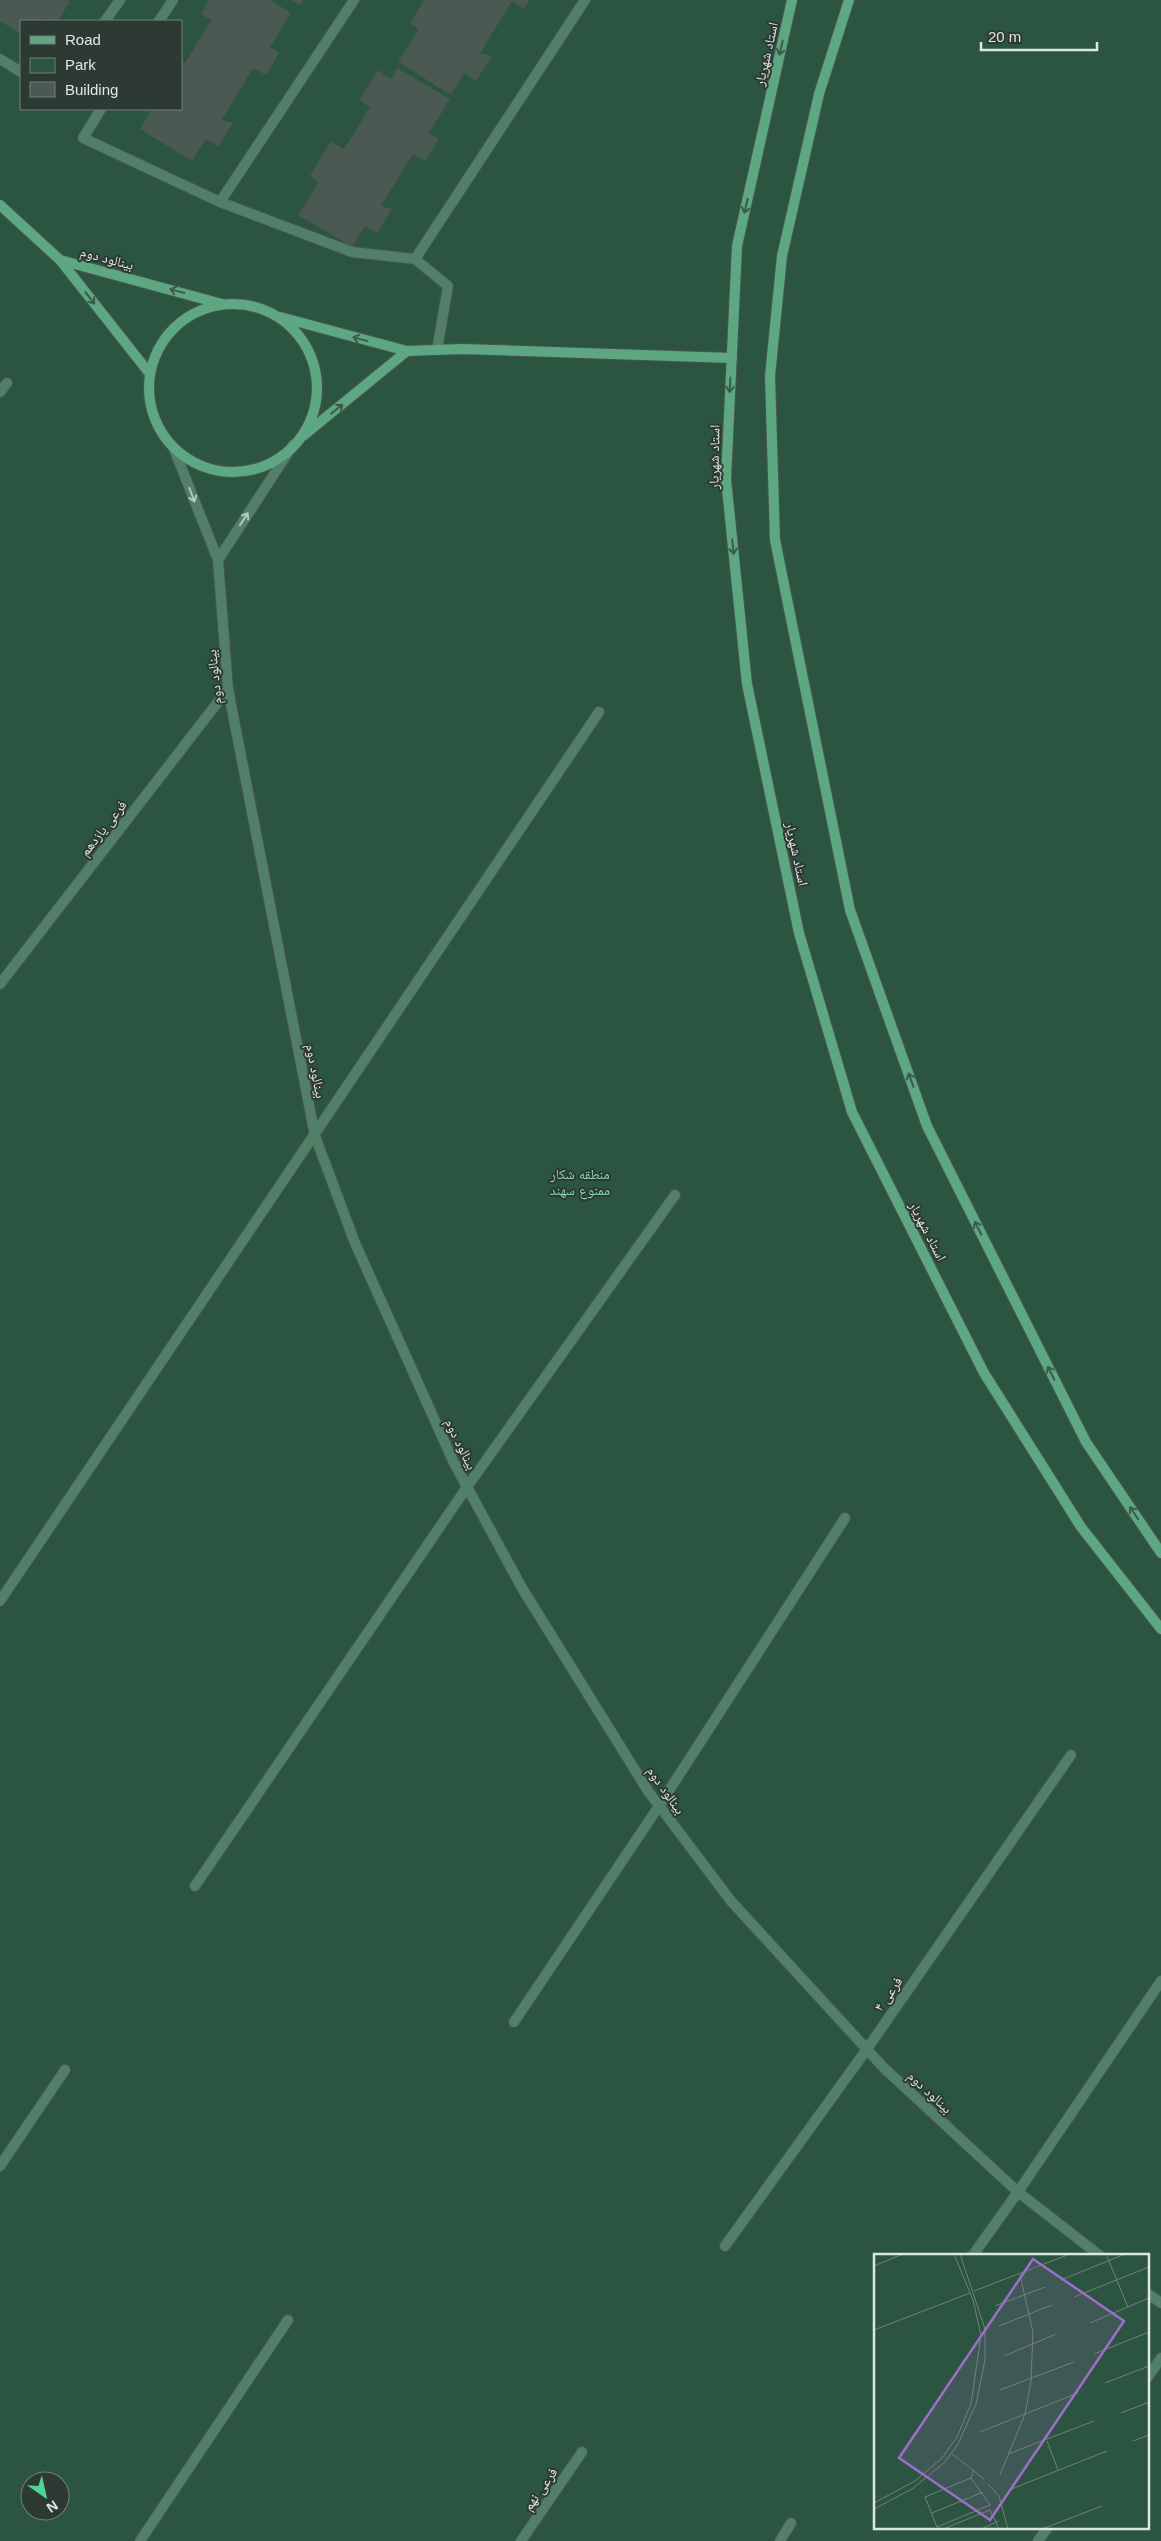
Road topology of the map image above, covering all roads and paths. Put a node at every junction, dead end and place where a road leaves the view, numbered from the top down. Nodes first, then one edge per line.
1 (120, 0) edge
2 (173, 0) edge
3 (354, 0) edge
4 (585, 0) edge
5 (792, 0) edge
6 (849, 0) edge
7 (106, 20) edge
8 (160, 20) edge
9 (0, 59) edge
10 (20, 71) edge
11 (101, 110) edge
12 (220, 202) junction
13 (0, 205) edge
14 (416, 259) junction
15 (60, 260) junction
16 (224, 304) junction
17 (277, 316) junction
18 (437, 350) junction
19 (407, 351) junction
20 (732, 358) junction
21 (150, 374) junction
22 (7, 383) dead end
23 (0, 392) edge
24 (296, 442) junction
25 (174, 449) junction
26 (218, 560) junction
27 (228, 689) junction
28 (599, 712) dead end
29 (0, 984) edge
30 (314, 1136) junction
31 (675, 1195) dead end
32 (467, 1487) junction
33 (845, 1518) dead end
34 (1161, 1553) edge
35 (0, 1601) edge
36 (1161, 1629) edge
37 (1071, 1756) dead end
38 (659, 1806) junction
39 (195, 1886) dead end
40 (1161, 1980) edge
41 (514, 2022) dead end
42 (867, 2050) junction
43 (65, 2070) dead end
44 (0, 2166) edge
45 (1018, 2192) junction
46 (725, 2246) dead end
47 (973, 2254) edge
48 (1098, 2254) edge
49 (1148, 2294) edge
50 (1161, 2303) edge
51 (288, 2320) dead end
52 (1161, 2358) edge
53 (1148, 2377) edge
54 (582, 2452) dead end
55 (791, 2524) dead end
56 (1047, 2528) edge
57 (140, 2541) edge
58 (521, 2541) edge
59 (780, 2541) edge
60 (1038, 2541) edge

1 - 7 street
2 - 8 street
3 - 12 street
4 - 14 street
5 -> 20 main road, استاد شهریار
34 -> 6 main road
9 - 10 street
11 - 12 street
12 - 14 street
13 - 15 main road, بینالود دوم
14 - 18 street
16 -> 15 main road, بینالود دوم
15 -> 21 main road
16 - 17 main road
16 - 21 main road
19 -> 17 main road
17 - 24 main road
18 - 19 main road
18 - 20 main road
24 -> 19 main road
20 -> 36 main road, استاد شهریار
21 - 25 main road
22 - 23 street
24 - 25 main road
26 -> 24 street
25 -> 26 street, بینالود دوم
26 - 27 street, بینالود دوم
27 - 29 street, فرعی یازدهم
27 - 30 street, بینالود دوم
28 - 30 street
30 - 32 street, بینالود دوم
30 - 35 street
31 - 32 street
32 - 38 street, بینالود دوم
32 - 39 street
33 - 38 street
37 - 42 street, فرعی ۴
38 - 41 street
38 - 42 street, بینالود دوم
40 - 45 street
42 - 45 street, بینالود دوم
42 - 46 street, فرعی ۴
43 - 44 street
45 - 47 street
45 - 48 street, بینالود دوم
49 - 50 street
51 - 57 street
52 - 53 street
54 - 58 street, فرعی نهم
55 - 59 street
56 - 60 street

